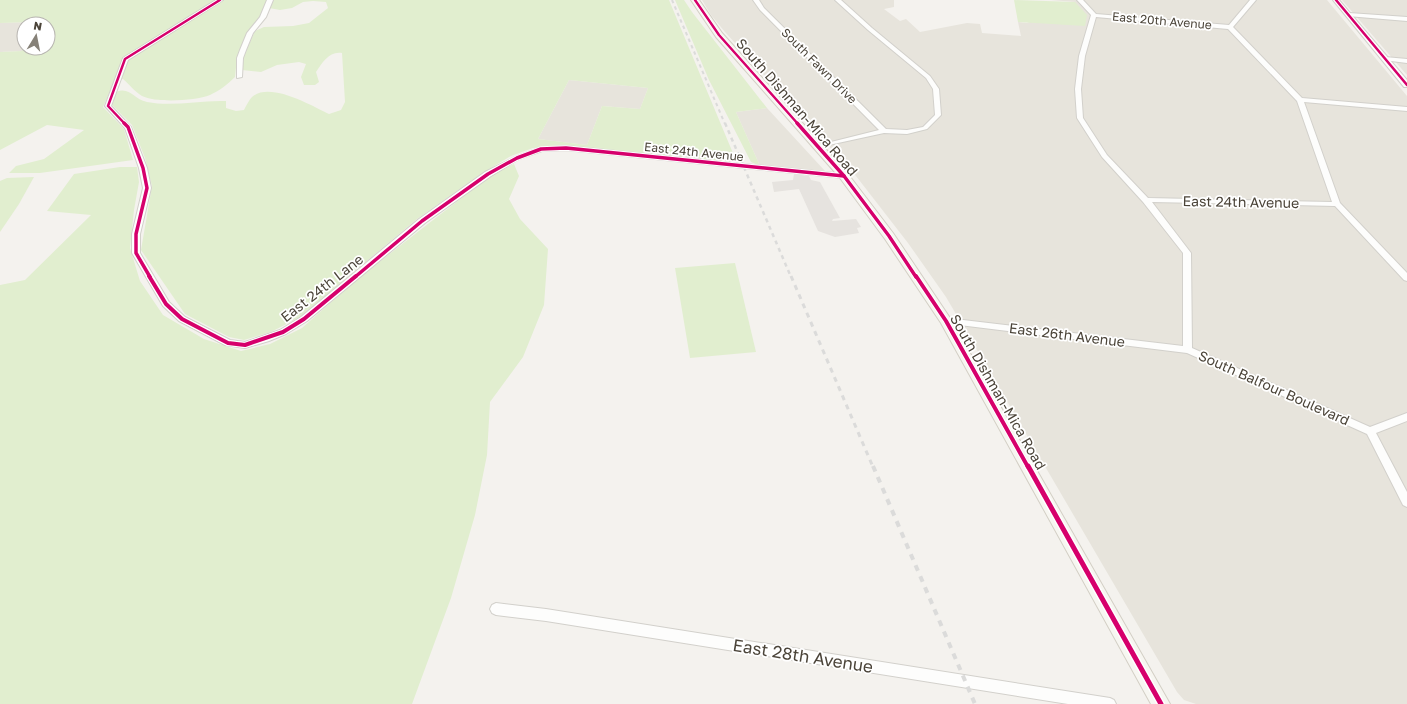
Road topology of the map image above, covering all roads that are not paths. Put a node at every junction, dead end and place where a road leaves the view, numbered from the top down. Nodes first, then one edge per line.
1 (220, 0) edge
2 (270, 0) edge
3 (695, 0) edge
4 (756, 0) edge
5 (838, 0) edge
6 (1080, 0) edge
7 (1253, 0) edge
8 (1336, 0) edge
9 (1094, 15) junction
10 (1349, 15) junction
11 (1407, 19) edge
12 (1230, 27) junction
13 (1385, 59) junction
14 (1407, 61) edge
15 (239, 77) dead end
16 (1407, 85) edge
17 (1300, 100) junction
18 (1407, 109) edge
19 (884, 131) junction
20 (818, 147) junction
21 (541, 149) joint
22 (844, 176) junction
23 (1146, 200) junction
24 (1336, 204) junction
25 (1407, 278) edge
26 (946, 321) junction
27 (1188, 350) junction
28 (1407, 417) edge
29 (1370, 431) junction
30 (1407, 502) edge
31 (496, 609) dead end
32 (1110, 704) edge
33 (1161, 704) edge

1 - 21 street, East 24th Lane
2 - 15 street
3 - 20 main road, South Dishman-Mica Road
4 - 19 street, South Fawn Drive
5 - 19 street
6 - 9 street
7 - 12 street
8 - 10 street
9 - 12 street, East 20th Avenue
9 - 23 street, South Balfour Boulevard
10 - 11 street
10 - 13 street
12 - 17 street
13 - 14 street
13 - 16 street
17 - 18 street
17 - 24 street
19 - 20 street
20 - 22 main road, South Dishman-Mica Road
21 - 22 street, East 24th Avenue
22 - 26 main road, South Dishman-Mica Road
23 - 24 street, East 24th Avenue
23 - 27 street, South Balfour Boulevard
24 - 25 street
26 - 27 street, East 26th Avenue
26 - 33 main road, South Dishman-Mica Road
27 - 29 street, South Balfour Boulevard
28 - 29 street
29 - 30 street
31 - 32 street, East 28th Avenue

